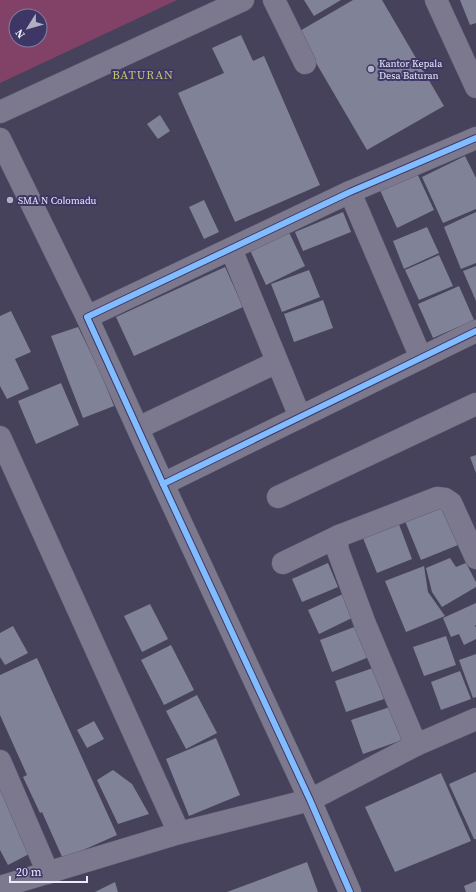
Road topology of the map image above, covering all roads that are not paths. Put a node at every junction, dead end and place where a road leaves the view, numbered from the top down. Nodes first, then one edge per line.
1 (243, 0) edge
2 (274, 0) edge
3 (436, 0) edge
4 (305, 62) dead end
5 (476, 87) edge
6 (0, 112) edge
7 (476, 138) edge
8 (0, 139) edge
9 (350, 192) junction
10 (231, 249) junction
11 (87, 317) junction
12 (476, 331) edge
13 (421, 358) junction
14 (277, 362) junction
15 (476, 404) edge
16 (300, 417) junction
17 (138, 428) junction
18 (0, 437) edge
19 (164, 484) junction
20 (278, 497) dead end
21 (339, 536) junction
22 (476, 558) edge
23 (283, 563) dead end
24 (476, 719) edge
25 (416, 745) junction
26 (0, 761) edge
27 (310, 800) junction
28 (179, 833) junction
29 (48, 873) junction
30 (0, 887) edge
31 (350, 892) edge

1 - 6 street
2 - 4 street
3 - 5 street
7 - 9 street
8 - 11 street
9 - 10 street
9 - 13 street
10 - 11 street
10 - 14 street
11 - 17 street
12 - 13 street
13 - 16 street
14 - 16 street
14 - 17 street
15 - 20 street
16 - 19 street
17 - 19 street
18 - 28 street
19 - 27 street
21 - 22 street
21 - 23 street
21 - 25 street
24 - 25 street
25 - 27 street
26 - 29 street
27 - 28 street
27 - 31 street
28 - 29 street
29 - 30 street

